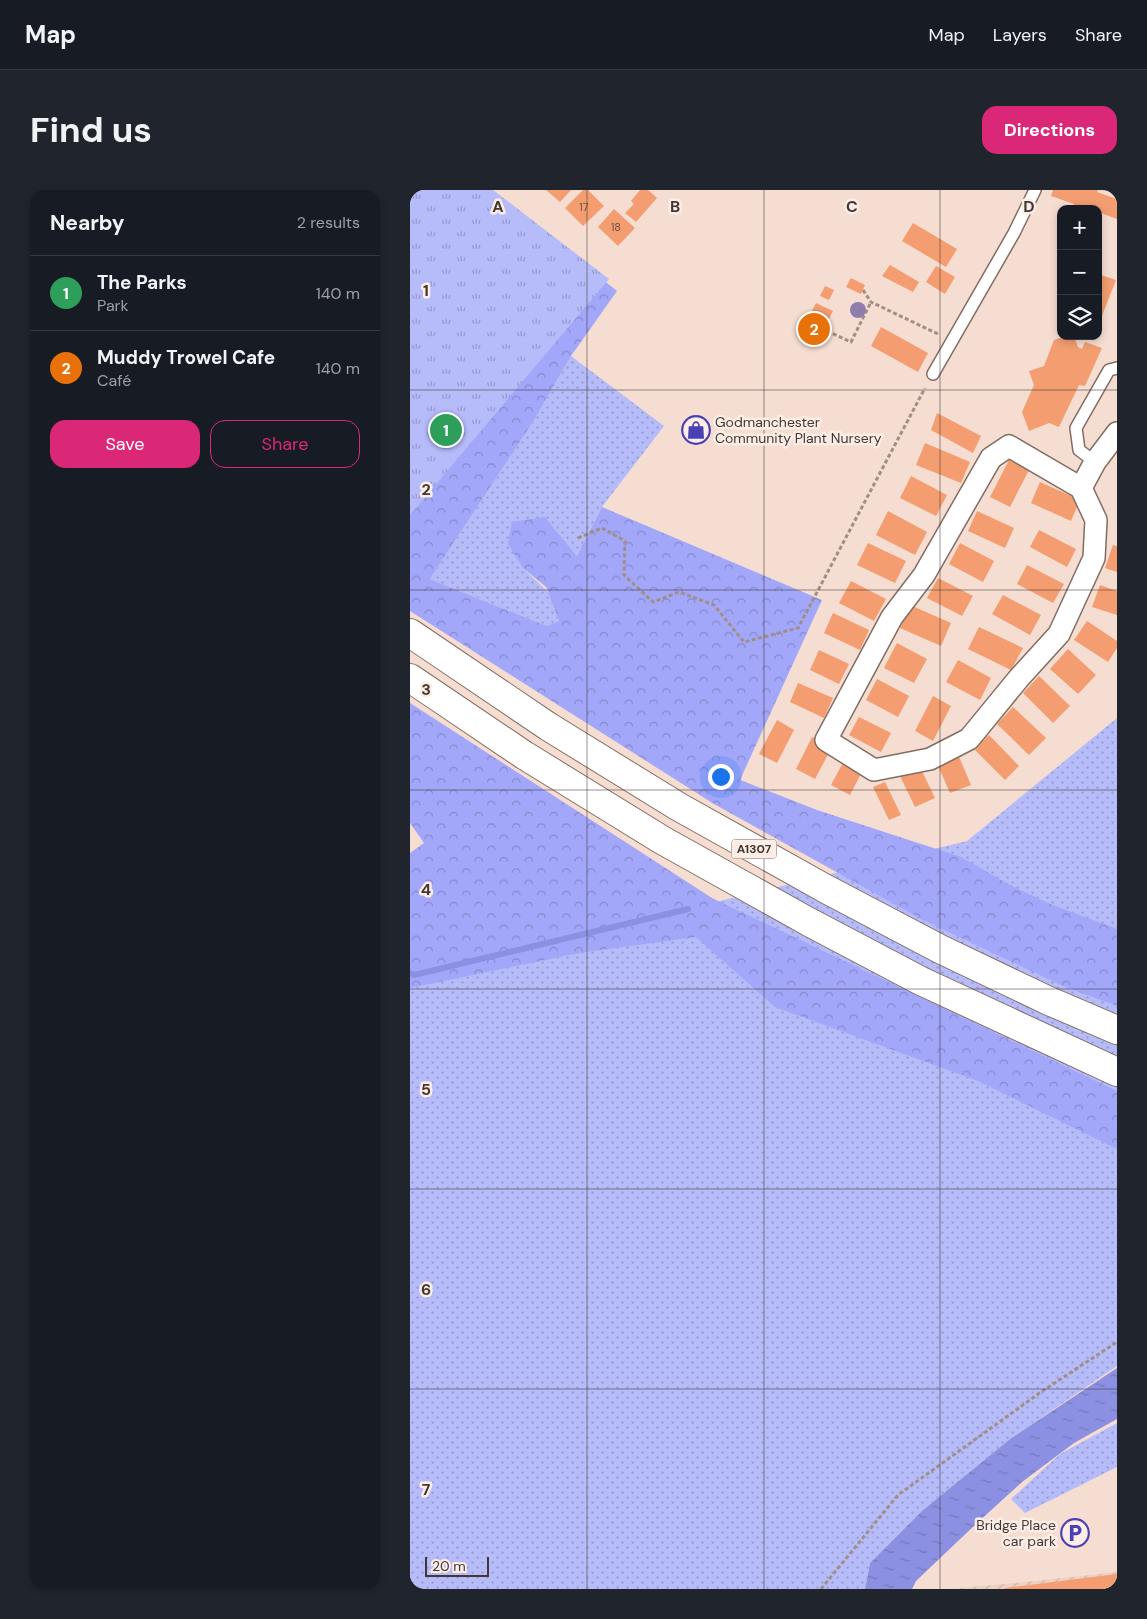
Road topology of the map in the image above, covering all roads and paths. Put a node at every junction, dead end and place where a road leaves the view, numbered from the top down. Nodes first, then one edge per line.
1 (1035, 190) edge
2 (863, 290) dead end
3 (871, 302) junction
4 (827, 331) dead end
5 (952, 340) junction
6 (1117, 368) edge
7 (932, 374) joint
8 (1117, 433) edge
9 (1095, 462) junction
10 (1081, 488) junction
11 (578, 538) dead end
12 (410, 633) edge
13 (410, 678) edge
14 (1117, 1030) edge
15 (1117, 1072) edge
16 (1117, 1342) edge
17 (821, 1589) edge

1 - 5 lane
2 - 3 path
3 - 4 path
3 - 5 path
5 - 7 lane
6 - 9 lane
7 - 11 path
8 - 9 street
9 - 10 street
10 - 10 street
12 - 14 main road, A1307
13 - 15 main road, A1307
16 - 17 path

